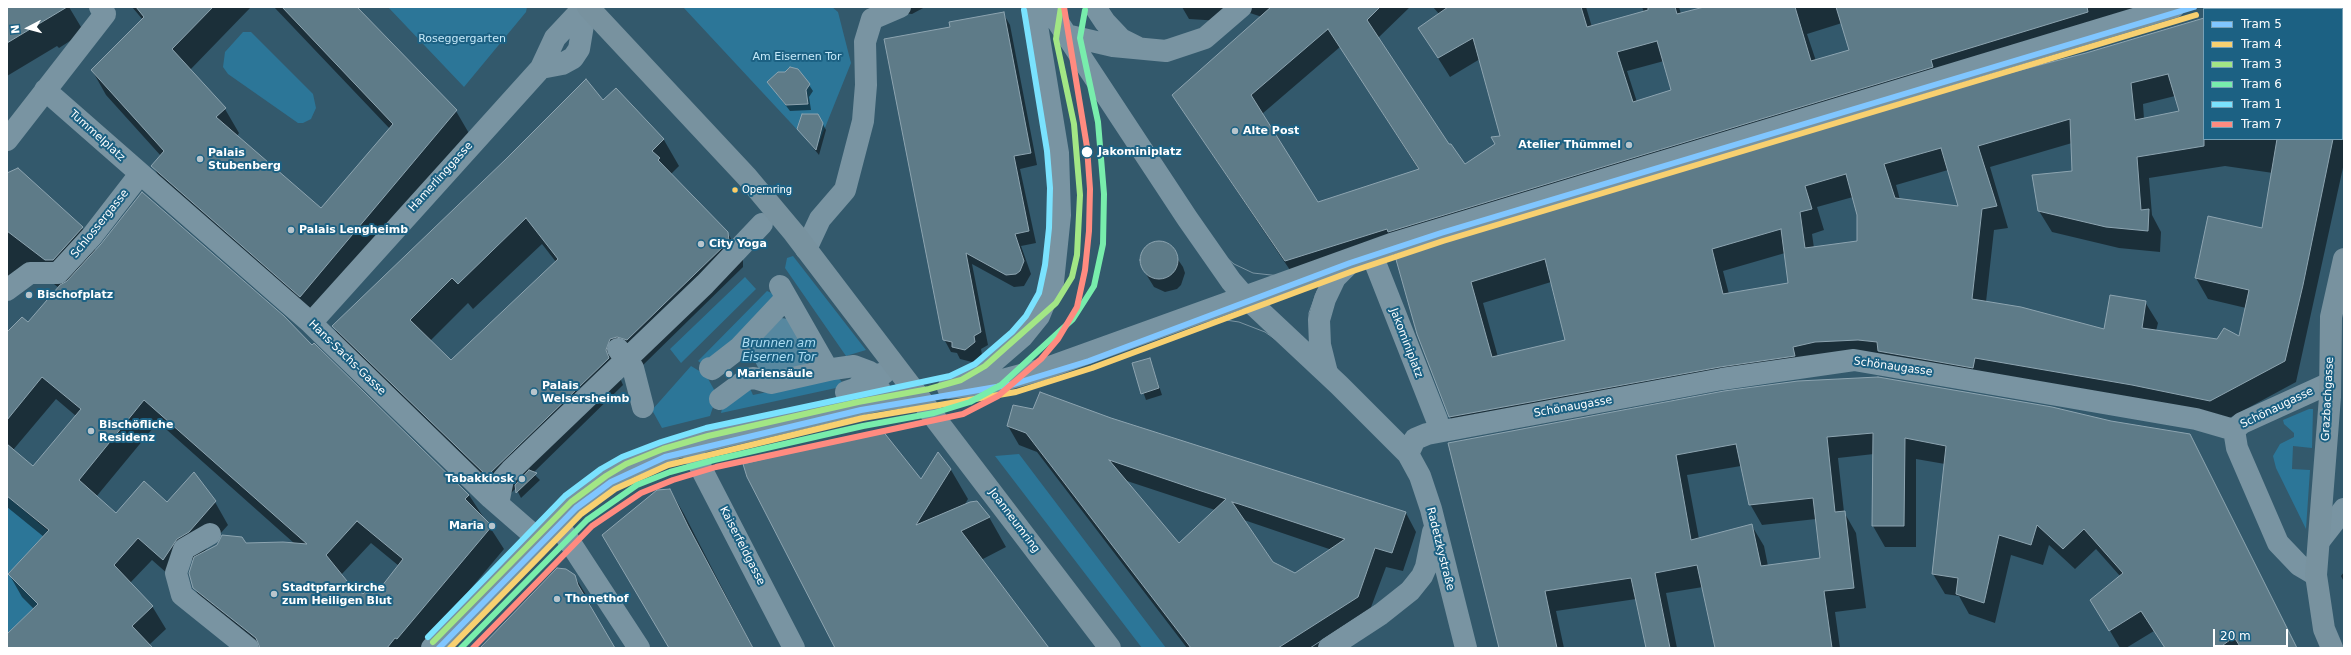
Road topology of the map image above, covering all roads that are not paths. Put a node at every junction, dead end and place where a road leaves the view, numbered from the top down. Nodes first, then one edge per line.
1 (100, 7) edge
2 (586, 7) edge
3 (900, 7) edge
4 (1095, 7) edge
5 (1241, 7) edge
6 (2174, 7) edge
7 (1049, 9) edge
8 (865, 13) edge
9 (1066, 35) junction
10 (1143, 50) junction
11 (45, 90) junction
12 (7, 140) edge
13 (145, 179) junction
14 (762, 224) dead end
15 (806, 249) junction
16 (2344, 259) edge
17 (1367, 260) junction
18 (1273, 288) junction
19 (7, 290) edge
20 (1244, 296) junction
21 (310, 323) junction
22 (1280, 330) junction
23 (739, 348) junction
24 (622, 354) junction
25 (828, 370) junction
26 (1328, 374) junction
27 (754, 378) junction
28 (2330, 384) junction
29 (846, 392) dead end
30 (918, 394) junction
31 (643, 407) dead end
32 (1436, 420) dead end
33 (2234, 430) junction
34 (689, 445) junction
35 (1408, 454) junction
36 (498, 504) junction
37 (2344, 509) edge
38 (556, 521) junction
39 (1435, 523) junction
40 (538, 539) junction
41 (206, 540) dead end
42 (2320, 540) junction
43 (2316, 576) junction
44 (436, 646) edge
45 (248, 648) edge
46 (639, 648) edge
47 (794, 648) edge
48 (1110, 648) edge
49 (1329, 648) edge
50 (1466, 648) edge
51 (2332, 648) edge

1 - 11 street
2 - 15 main road
2 - 21 street, Hamerlinggasse
3 - 8 street
4 - 10 street
5 - 10 street
6 - 17 street
7 - 9 street
7 - 20 street
8 - 15 street
9 - 10 street
9 - 20 street
11 - 12 street
11 - 13 street, Tummelplatz
13 - 19 street, Schlossergasse
13 - 21 street, Hans-Sachs-Gasse
14 - 24 street
15 - 30 main road
16 - 28 main road, Grazbachgasse
17 - 18 street
17 - 26 street
17 - 32 street, Jakominiplatz
18 - 20 street
18 - 22 street
20 - 22 street
21 - 36 street, Hans-Sachs-Gasse
22 - 26 street
23 - 25 street
23 - 27 street
23 - 27 street
24 - 31 street
24 - 36 street
25 - 27 street
25 - 29 street
26 - 35 street
28 - 33 street, Schönaugasse
28 - 42 main road, Grazbachgasse
30 - 34 street
30 - 48 main road, Joanneumring
33 - 35 street, Schönaugasse
33 - 43 street
34 - 38 street
34 - 47 street, Kaiserfeldgasse
35 - 39 street, Radetzkystraße
36 - 40 street, Hans-Sachs-Gasse
37 - 42 street
38 - 40 street
38 - 46 street
39 - 49 street
39 - 50 street, Radetzkystraße
40 - 44 street
41 - 45 street
42 - 43 main road, Grazbachgasse
43 - 51 main road, Grazbachgasse

